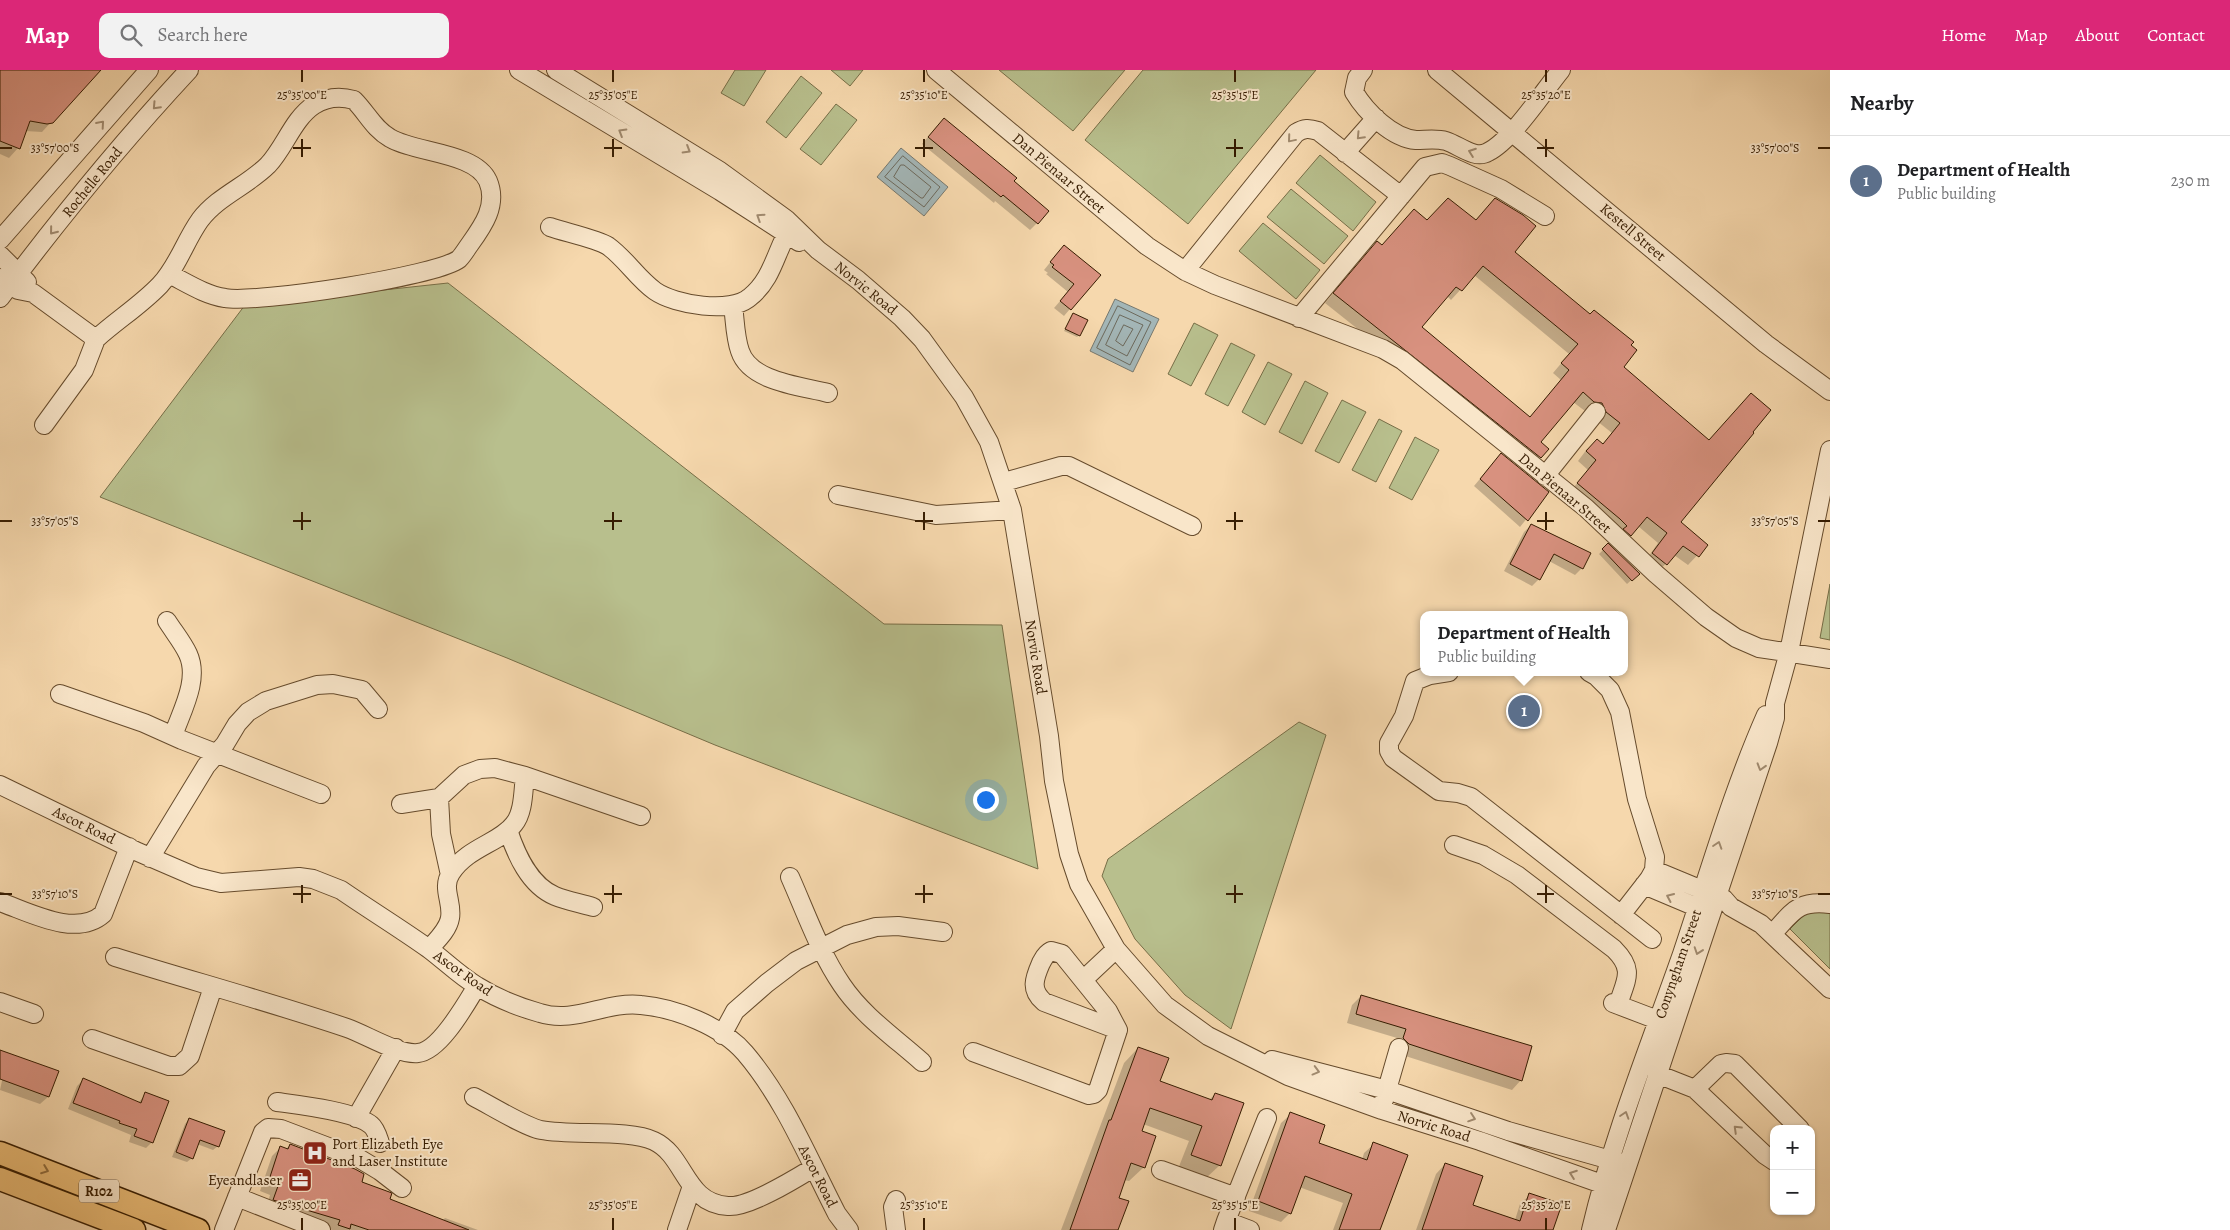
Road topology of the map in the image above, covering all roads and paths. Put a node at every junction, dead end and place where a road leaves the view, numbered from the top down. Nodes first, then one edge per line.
1 (149, 70) edge
2 (189, 70) edge
3 (519, 70) edge
4 (556, 70) edge
5 (936, 70) edge
6 (1363, 70) edge
7 (1438, 70) edge
8 (1561, 70) edge
9 (1376, 118) junction
10 (1512, 132) junction
11 (1345, 153) junction
12 (1401, 196) junction
13 (1545, 216) dead end
14 (550, 227) dead end
15 (789, 230) junction
16 (0, 240) edge
17 (0, 255) edge
18 (1185, 271) junction
19 (169, 274) junction
20 (7, 284) edge
21 (733, 305) junction
22 (1299, 318) junction
23 (96, 339) junction
24 (1830, 391) edge
25 (828, 393) dead end
26 (1596, 412) dead end
27 (44, 425) dead end
28 (1830, 450) edge
29 (1545, 476) junction
30 (1004, 482) junction
31 (838, 495) dead end
32 (1012, 510) junction
33 (1192, 526) dead end
34 (167, 622) dead end
35 (1789, 652) junction
36 (1830, 659) edge
37 (1428, 676) edge
38 (1596, 676) edge
39 (60, 694) dead end
40 (378, 709) dead end
41 (173, 736) junction
42 (216, 754) junction
43 (526, 776) junction
44 (0, 785) edge
45 (321, 794) dead end
46 (439, 798) junction
47 (401, 804) dead end
48 (641, 816) dead end
49 (508, 830) junction
50 (1454, 846) dead end
51 (128, 847) junction
52 (150, 858) junction
53 (1654, 870) junction
54 (450, 874) junction
55 (790, 878) dead end
56 (1644, 885) junction
57 (1710, 893) junction
58 (0, 902) edge
59 (1830, 904) edge
60 (593, 907) dead end
61 (1731, 907) junction
62 (1704, 911) junction
63 (1621, 914) junction
64 (943, 932) dead end
65 (1772, 934) junction
66 (1652, 939) dead end
67 (822, 948) junction
68 (428, 949) junction
69 (1116, 950) junction
70 (115, 957) dead end
71 (1083, 980) junction
72 (477, 986) junction
73 (213, 987) junction
74 (1830, 989) edge
75 (0, 1002) edge
76 (34, 1014) dead end
77 (1666, 1023) junction
78 (1118, 1030) junction
79 (722, 1035) junction
80 (92, 1040) dead end
81 (396, 1048) junction
82 (1398, 1048) dead end
83 (973, 1052) dead end
84 (1252, 1057) junction
85 (922, 1062) dead end
86 (1657, 1074) junction
87 (1695, 1089) junction
88 (1387, 1090) junction
89 (474, 1097) dead end
90 (276, 1102) dead end
91 (1382, 1110) junction
92 (356, 1118) junction
93 (1267, 1118) dead end
94 (1796, 1125) edge
95 (380, 1143) dead end
96 (0, 1152) edge
97 (1770, 1158) edge
98 (1618, 1163) junction
99 (813, 1168) junction
100 (1161, 1170) dead end
101 (0, 1179) edge
102 (1602, 1185) junction
103 (692, 1186) junction
104 (402, 1188) dead end
105 (1619, 1190) junction
106 (237, 1197) junction
107 (1236, 1197) junction
108 (896, 1200) dead end
109 (1224, 1226) edge
110 (134, 1230) edge
111 (198, 1230) edge
112 (224, 1230) edge
113 (321, 1230) edge
114 (677, 1230) edge
115 (849, 1230) edge
116 (896, 1230) edge
117 (1250, 1230) edge
118 (1591, 1230) edge
119 (1606, 1230) edge

16 -> 1 street, Rochelle Road
2 -> 20 street, Rochelle Road
15 -> 3 street, Norvic Road
4 -> 15 street, Norvic Road
5 - 18 street, Dan Pienaar Street
6 - 9 street
7 - 10 street, Kestell Street
8 - 10 street
10 -> 9 street
9 -> 11 street
10 - 24 street, Kestell Street
11 - 12 street
11 -> 18 street
12 - 13 street
12 - 22 street
14 - 21 street
15 - 21 street
15 - 30 street, Norvic Road
17 - 20 street
18 - 22 street, Dan Pienaar Street
19 - 19 street
19 - 23 street
20 - 23 street
21 - 25 street
22 - 29 street, Dan Pienaar Street
23 - 27 street
26 - 29 street
28 - 35 street, Conyngham Street
29 - 35 street, Dan Pienaar Street
30 - 32 street, Norvic Road
30 - 33 street
31 - 32 street
32 - 69 street, Norvic Road
34 - 41 street
35 - 36 street, Dan Pienaar Street
35 - 57 street, Conyngham Street
37 - 63 street
38 - 53 street
39 - 41 street
40 - 42 street
41 - 42 street
42 - 45 street
42 - 52 street
43 - 46 street
43 - 48 street
43 - 49 street
44 - 51 street, Ascot Road
46 - 47 street
46 - 54 street
49 - 54 street
49 - 60 street
50 - 77 street
51 - 52 street, Ascot Road
51 - 58 street
52 - 68 street, Ascot Road
53 - 56 street
53 - 57 street
54 - 68 street
55 - 67 street
62 -> 56 street
56 - 63 street
57 - 61 street
57 - 62 street, Conyngham Street
59 - 65 street
61 - 62 street
61 - 65 street
62 - 77 street, Conyngham Street
63 - 66 street
64 - 67 street
65 - 74 street
67 - 79 street
67 - 85 street
68 - 72 street, Ascot Road
69 - 71 street
69 - 84 street, Norvic Road
70 - 73 street
71 - 78 street
71 - 78 street
72 - 79 street, Ascot Road
72 - 81 street
73 - 80 street
73 - 81 street
75 - 76 street
77 - 86 street, Conyngham Street
98 -> 77 street, Conyngham Street
78 - 83 street
79 - 99 street, Ascot Road
81 - 92 street
82 - 88 street
84 -> 88 street, Norvic Road
84 - 91 street, Norvic Road
86 - 87 street
86 - 98 street, Conyngham Street
87 - 94 street
97 -> 87 street
88 - 91 street
88 -> 98 street, Norvic Road
89 - 103 street
90 - 92 street
102 -> 91 street, Norvic Road
92 - 95 street
93 - 107 street
96 -> 111 main road, R102
98 - 102 street, Conyngham Street
98 - 105 street, Conyngham Street
99 - 103 street
99 - 115 street, Ascot Road
100 - 107 street
101 - 110 main road, R102
102 - 105 street, Norvic Road
102 - 118 street, Conyngham Street
103 - 114 street
104 - 106 street
105 - 119 street, Conyngham Street
106 - 112 street
106 - 113 street
107 - 109 street
108 - 116 street
109 - 117 street

